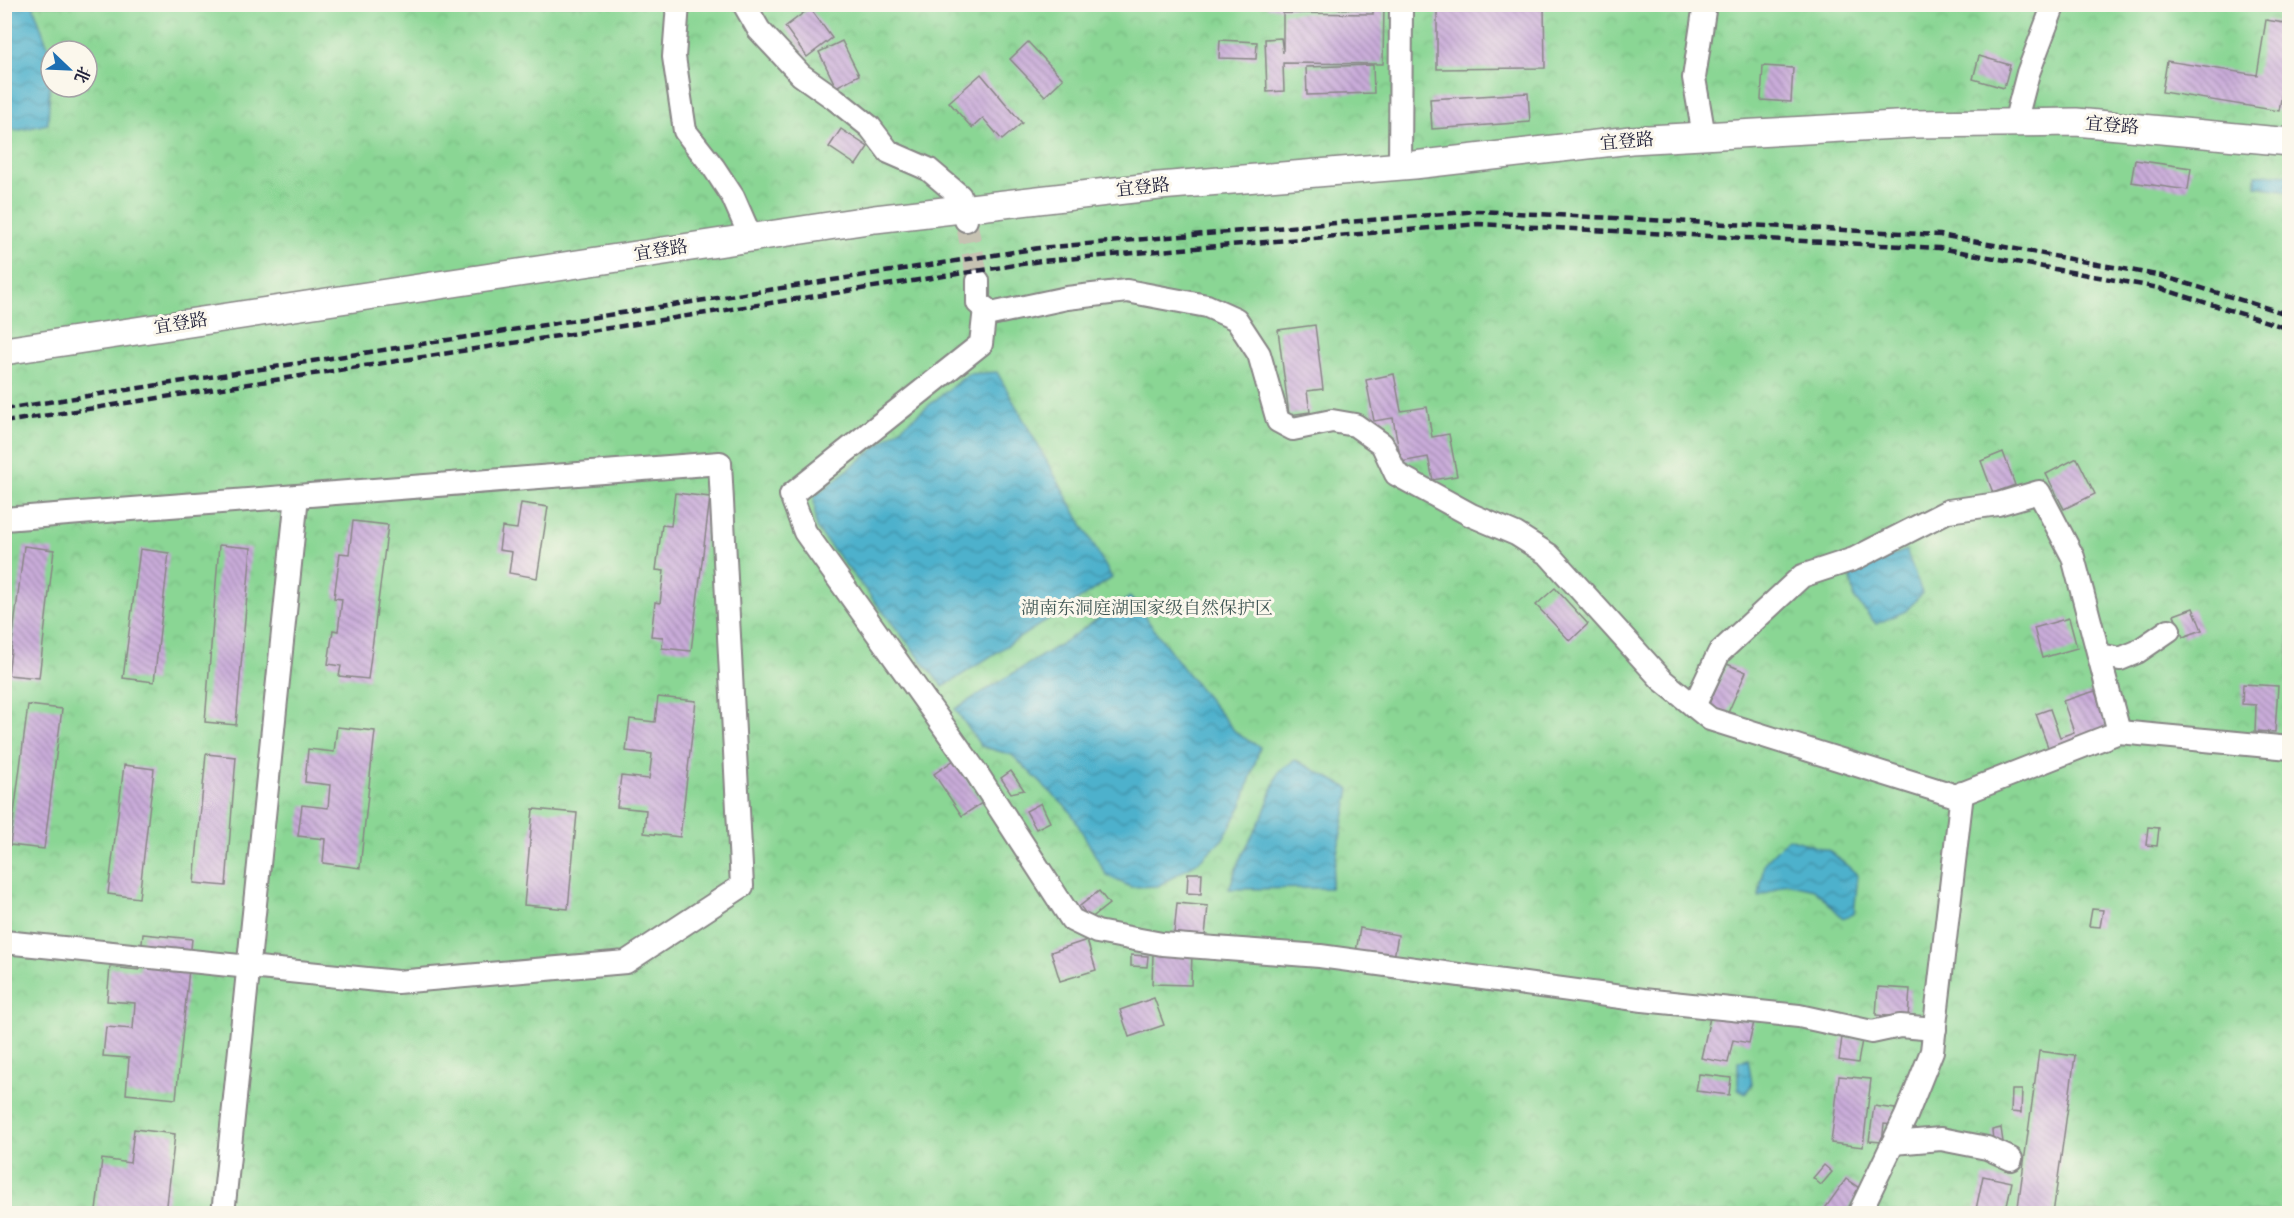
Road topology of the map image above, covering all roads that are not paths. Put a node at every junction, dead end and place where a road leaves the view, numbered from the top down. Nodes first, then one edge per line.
1 (678, 4) edge
2 (744, 4) edge
3 (1401, 4) edge
4 (2054, 4) edge
5 (1705, 5) edge
6 (2014, 123) junction
7 (1704, 136) junction
8 (2289, 142) edge
9 (1400, 166) junction
10 (965, 214) junction
11 (751, 238) junction
12 (978, 281) tunnel mouth
13 (985, 308) junction
14 (4, 351) edge
15 (297, 496) junction
16 (4, 519) edge
17 (2169, 630) dead end
18 (2100, 655) junction
19 (1694, 706) junction
20 (2119, 732) junction
21 (2289, 748) edge
22 (1962, 794) junction
23 (4, 942) edge
24 (248, 968) junction
25 (1935, 1029) junction
26 (1893, 1143) junction
27 (2011, 1159) dead end
28 (223, 1214) edge
29 (1859, 1214) edge

1 - 11 street
2 - 10 street
3 - 9 street
4 - 6 street
5 - 7 street
6 - 7 street, 宜登路
6 - 8 street, 宜登路
7 - 9 street, 宜登路
9 - 10 street, 宜登路
10 - 11 street, 宜登路
11 - 14 street, 宜登路
12 - 13 street
13 - 19 street
13 - 25 street
15 - 16 street
15 - 24 street
15 - 24 street
17 - 18 street
18 - 19 street
18 - 20 street
19 - 22 street
20 - 21 street
20 - 22 street
22 - 25 street
23 - 24 street
24 - 28 street
25 - 26 street
26 - 27 street
26 - 29 street

